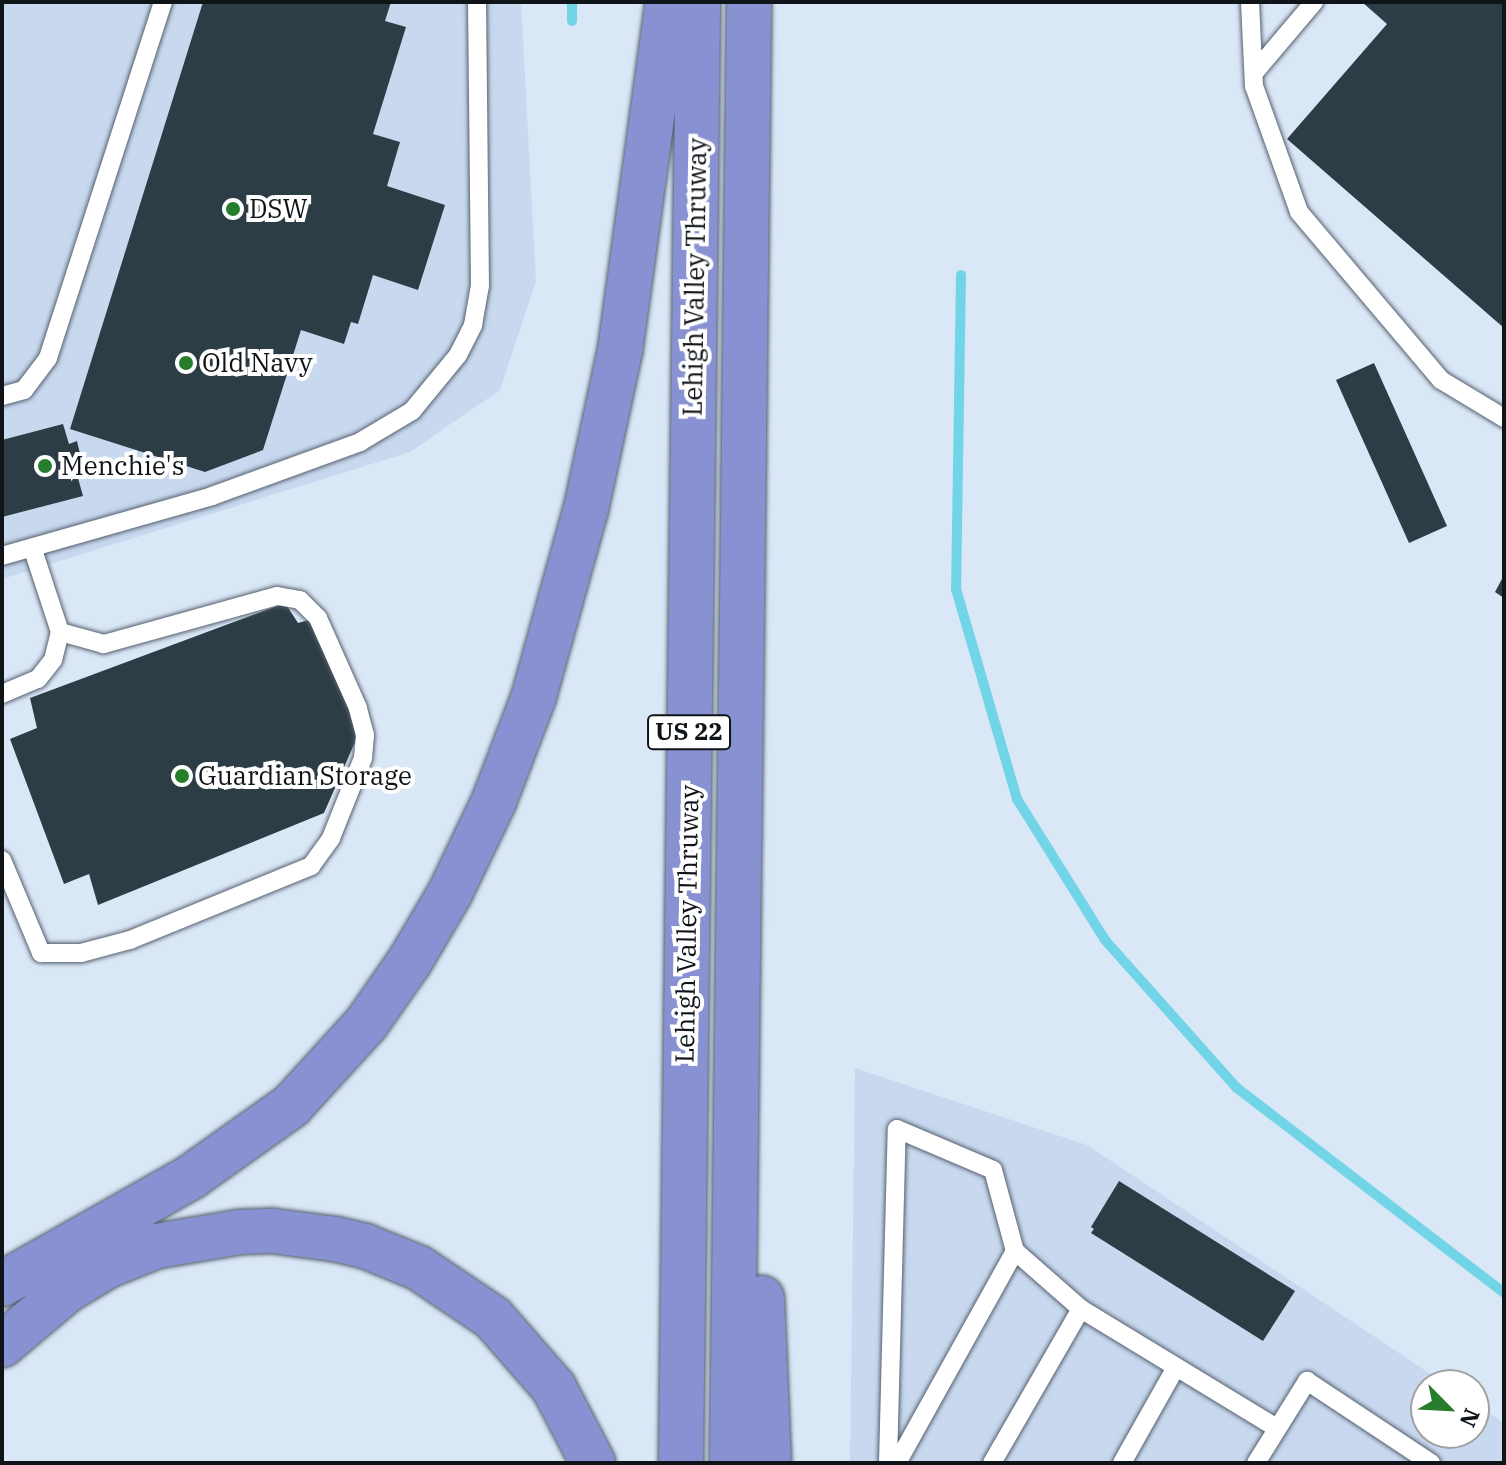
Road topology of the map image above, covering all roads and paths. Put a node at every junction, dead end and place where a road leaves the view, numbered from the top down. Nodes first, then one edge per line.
1 (163, 2) edge
2 (477, 2) edge
3 (668, 2) edge
4 (698, 2) edge
5 (749, 2) edge
6 (1250, 2) edge
7 (1314, 2) edge
8 (1254, 73) junction
9 (2, 396) edge
10 (1504, 418) edge
11 (32, 547) junction
12 (2, 556) edge
13 (60, 632) junction
14 (2, 694) edge
15 (741, 749) junction
16 (2, 860) edge
17 (1015, 1251) junction
18 (2, 1284) edge
19 (1081, 1309) junction
20 (2, 1345) edge
21 (1176, 1367) junction
22 (1277, 1428) junction
23 (593, 1463) edge
24 (681, 1463) edge
25 (732, 1463) edge
26 (769, 1463) edge
27 (888, 1463) edge
28 (897, 1463) edge
29 (992, 1463) edge
30 (1122, 1463) edge
31 (1256, 1463) edge
32 (1431, 1463) edge

1 - 9 lane
2 - 11 lane
3 - 18 highway
4 - 24 highway, Lehigh Valley Thruway / US 22
5 - 15 highway, Lehigh Valley Thruway / US 22
6 - 8 lane
7 - 8 lane
8 - 10 lane
11 - 12 lane
11 - 13 lane
13 - 14 lane
13 - 16 lane
15 - 25 highway, Lehigh Valley Thruway / US 22
15 - 26 highway
17 - 19 lane
17 - 27 lane
17 - 28 lane
19 - 21 lane
19 - 29 lane
20 - 23 highway
21 - 22 lane
21 - 30 lane
22 - 31 lane
22 - 32 lane

